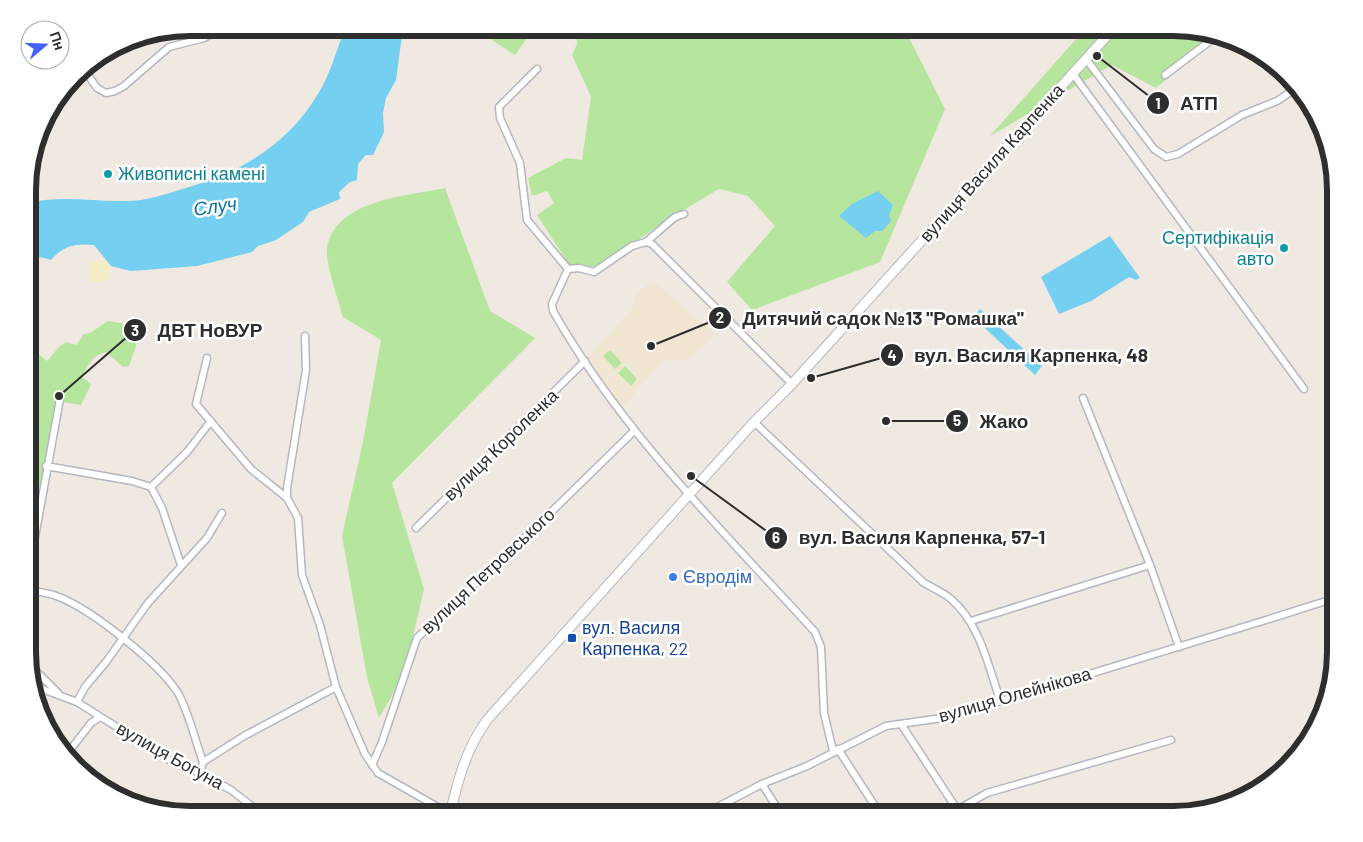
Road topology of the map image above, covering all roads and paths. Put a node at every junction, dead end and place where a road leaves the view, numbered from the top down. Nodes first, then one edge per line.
1 (1107, 36) edge
2 (206, 37) edge
3 (1209, 40) edge
4 (1086, 60) junction
5 (537, 70) dead end
6 (1073, 74) junction
7 (1164, 74) dead end
8 (88, 75) edge
9 (1291, 92) edge
10 (684, 214) dead end
11 (646, 242) junction
12 (568, 270) junction
13 (305, 336) dead end
14 (207, 358) dead end
15 (585, 360) junction
16 (792, 384) junction
17 (1304, 389) dead end
18 (60, 398) dead end
19 (1083, 398) dead end
20 (210, 421) junction
21 (754, 422) junction
22 (634, 431) junction
23 (46, 466) junction
24 (151, 487) junction
25 (689, 497) junction
26 (287, 498) junction
27 (222, 513) dead end
28 (36, 527) edge
29 (416, 528) dead end
30 (181, 564) junction
31 (1150, 565) junction
32 (36, 592) edge
33 (1326, 601) edge
34 (972, 622) junction
35 (123, 638) junction
36 (1179, 647) junction
37 (38, 673) edge
38 (336, 687) junction
39 (41, 689) edge
40 (60, 696) junction
41 (1000, 700) junction
42 (77, 702) junction
43 (100, 717) junction
44 (901, 724) junction
45 (1170, 740) dead end
46 (71, 749) edge
47 (836, 750) junction
48 (203, 762) junction
49 (372, 765) junction
50 (200, 773) junction
51 (762, 784) junction
52 (722, 805) edge
53 (776, 805) edge
54 (874, 805) edge
55 (955, 805) edge
56 (969, 805) edge
57 (252, 806) edge
58 (436, 806) edge
59 (452, 806) edge

1 - 4 street
2 - 8 street
3 - 7 street
4 - 6 street
4 - 9 street
5 - 12 street
6 - 16 street, вулиця Василя Карпенка
6 - 17 street, вулиця Василя Карпенка
10 - 11 street
11 - 12 street
11 - 16 street
12 - 15 street
13 - 26 street
14 - 20 street
15 - 22 street
15 - 29 street, вулиця Короленка
16 - 21 street, вулиця Василя Карпенка
18 - 23 street
19 - 31 street
20 - 24 street
20 - 26 street
21 - 25 street, вулиця Василя Карпенка
21 - 34 street
22 - 25 street
22 - 49 street, вулиця Петровського
23 - 24 street
23 - 28 street
24 - 30 street
25 - 47 street
25 - 59 street, вулиця Василя Карпенка
26 - 38 street
27 - 30 street
30 - 35 street
31 - 34 street
31 - 36 street
32 - 35 street
33 - 36 street, вулиця Олейнікова
34 - 41 street
35 - 42 street
35 - 48 street
36 - 41 street, вулиця Олейнікова
37 - 40 street
38 - 48 street
38 - 49 street
39 - 40 street, вулиця Богуна
40 - 42 street, вулиця Богуна
41 - 44 street, вулиця Олейнікова
42 - 43 street, вулиця Богуна
43 - 46 street, вулиця Богуна
43 - 50 street, вулиця Богуна
44 - 47 street, вулиця Олейнікова
44 - 55 street
45 - 56 street
47 - 51 street, вулиця Олейнікова
47 - 54 street
48 - 50 street
49 - 58 street
50 - 57 street, вулиця Богуна
51 - 52 street, вулиця Олейнікова
51 - 53 street

